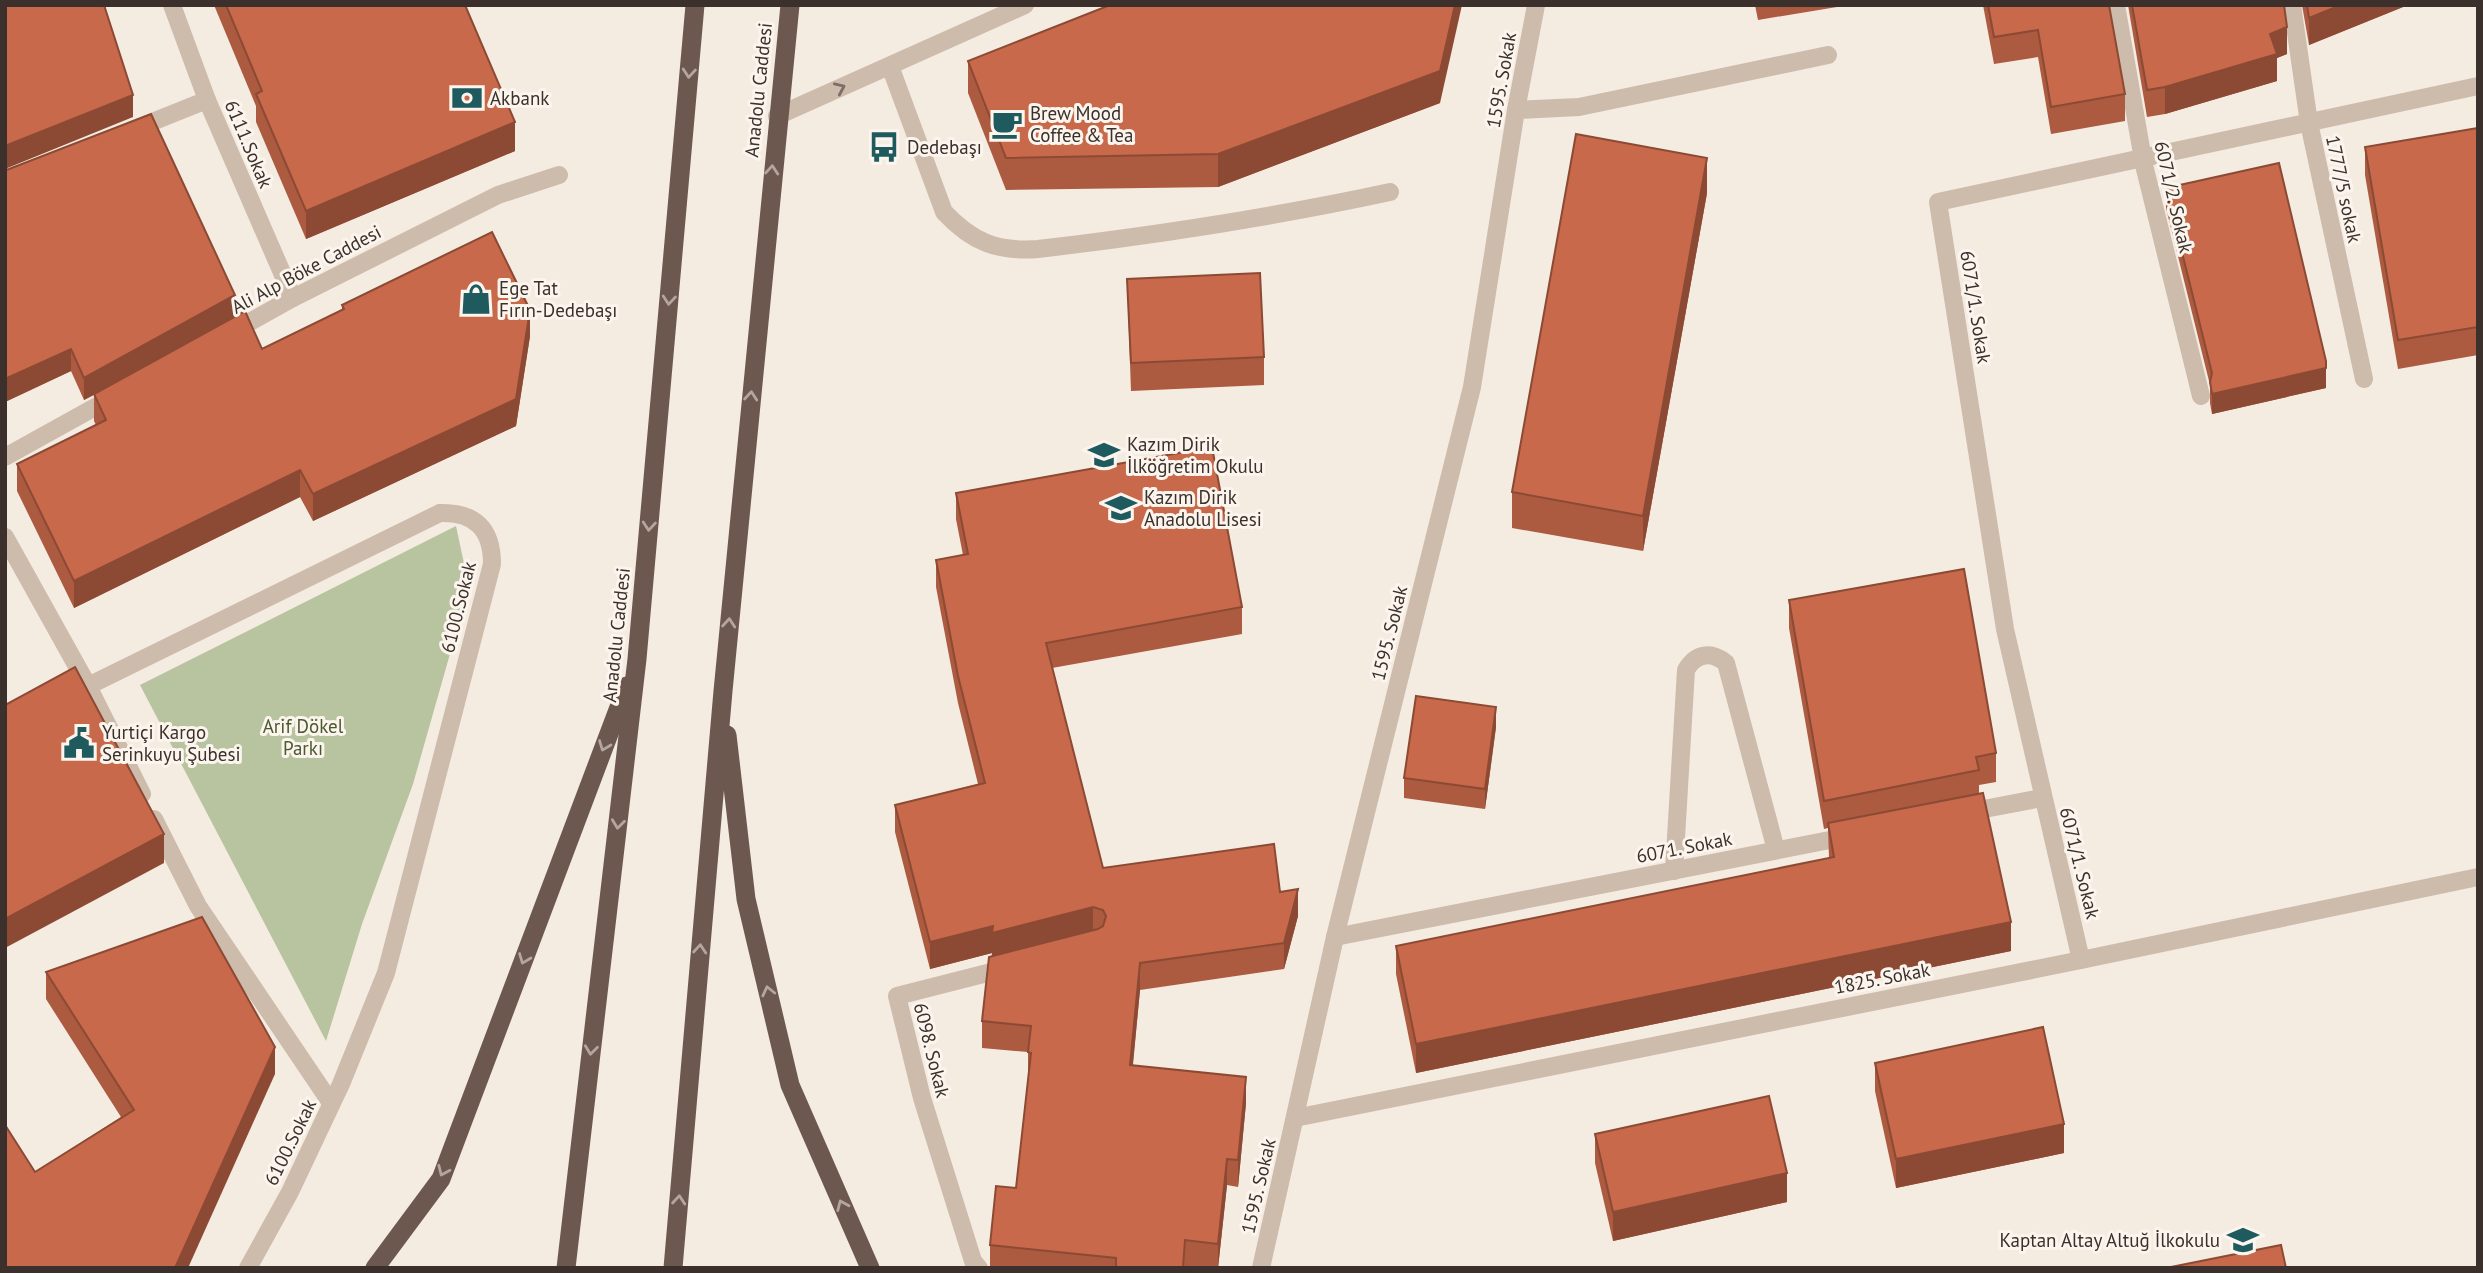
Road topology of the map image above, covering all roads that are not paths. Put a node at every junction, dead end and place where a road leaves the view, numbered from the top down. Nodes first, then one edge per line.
1 (172, 5) edge
2 (695, 5) edge
3 (790, 5) edge
4 (1025, 5) edge
5 (1536, 5) edge
6 (2116, 5) edge
7 (2292, 5) edge
8 (1828, 55) dead end
9 (890, 66) junction
10 (2478, 86) edge
11 (207, 100) junction
12 (1516, 110) junction
13 (777, 116) junction
14 (2309, 123) junction
15 (119, 135) edge
16 (2143, 158) junction
17 (559, 174) dead end
18 (1390, 192) dead end
19 (293, 298) junction
20 (209, 344) edge
21 (2364, 379) dead end
22 (125, 391) edge
23 (2201, 396) dead end
24 (5, 457) edge
25 (5, 537) edge
26 (637, 659) junction
27 (88, 686) junction
28 (723, 691) junction
29 (2042, 798) junction
30 (1949, 816) edge
31 (1869, 832) edge
32 (1776, 850) junction
33 (1674, 871) junction
34 (2478, 877) edge
35 (1335, 937) junction
36 (2081, 960) junction
37 (1029, 962) edge
38 (331, 1104) junction
39 (1295, 1118) junction
40 (248, 1268) edge
41 (375, 1268) edge
42 (566, 1268) edge
43 (673, 1268) edge
44 (870, 1268) edge
45 (979, 1268) edge
46 (1261, 1268) edge

1 - 11 street, 6111.Sokak
2 -> 26 highway, Anadolu Caddesi
3 - 13 highway, Anadolu Caddesi
4 - 9 street
5 - 12 street, 1595. Sokak
6 - 16 street, 6071/2. Sokak
7 - 14 street, 1777/5 sokak
8 - 12 street
13 -> 9 street
9 - 18 street
10 - 14 street, 6071/1. Sokak
11 - 15 street
11 - 19 street, 6111.Sokak
12 - 35 street, 1595. Sokak
28 -> 13 highway, Anadolu Caddesi
14 - 16 street, 6071/1. Sokak
14 - 21 street, 1777/5 sokak
16 - 23 street, 6071/2. Sokak
16 - 29 street, 6071/1. Sokak
17 - 19 street, Ali Alp Böke Caddesi
19 - 20 street, Ali Alp Böke Caddesi
22 - 24 street
25 - 27 street
26 -> 41 highway
26 -> 42 highway, Anadolu Caddesi
27 - 38 street
27 - 38 street, 6100.Sokak
43 -> 28 highway, Anadolu Caddesi
44 -> 28 highway
29 - 30 street
29 - 36 street, 6071/1. Sokak
31 - 32 street, 6071. Sokak
32 - 33 street, 6071. Sokak
32 - 33 street
33 - 35 street, 6071. Sokak
34 - 36 street, 1825. Sokak
35 - 39 street, 1595. Sokak
36 - 39 street, 1825. Sokak
37 - 45 street, 6098. Sokak
38 - 40 street, 6100.Sokak
39 - 46 street, 1595. Sokak

